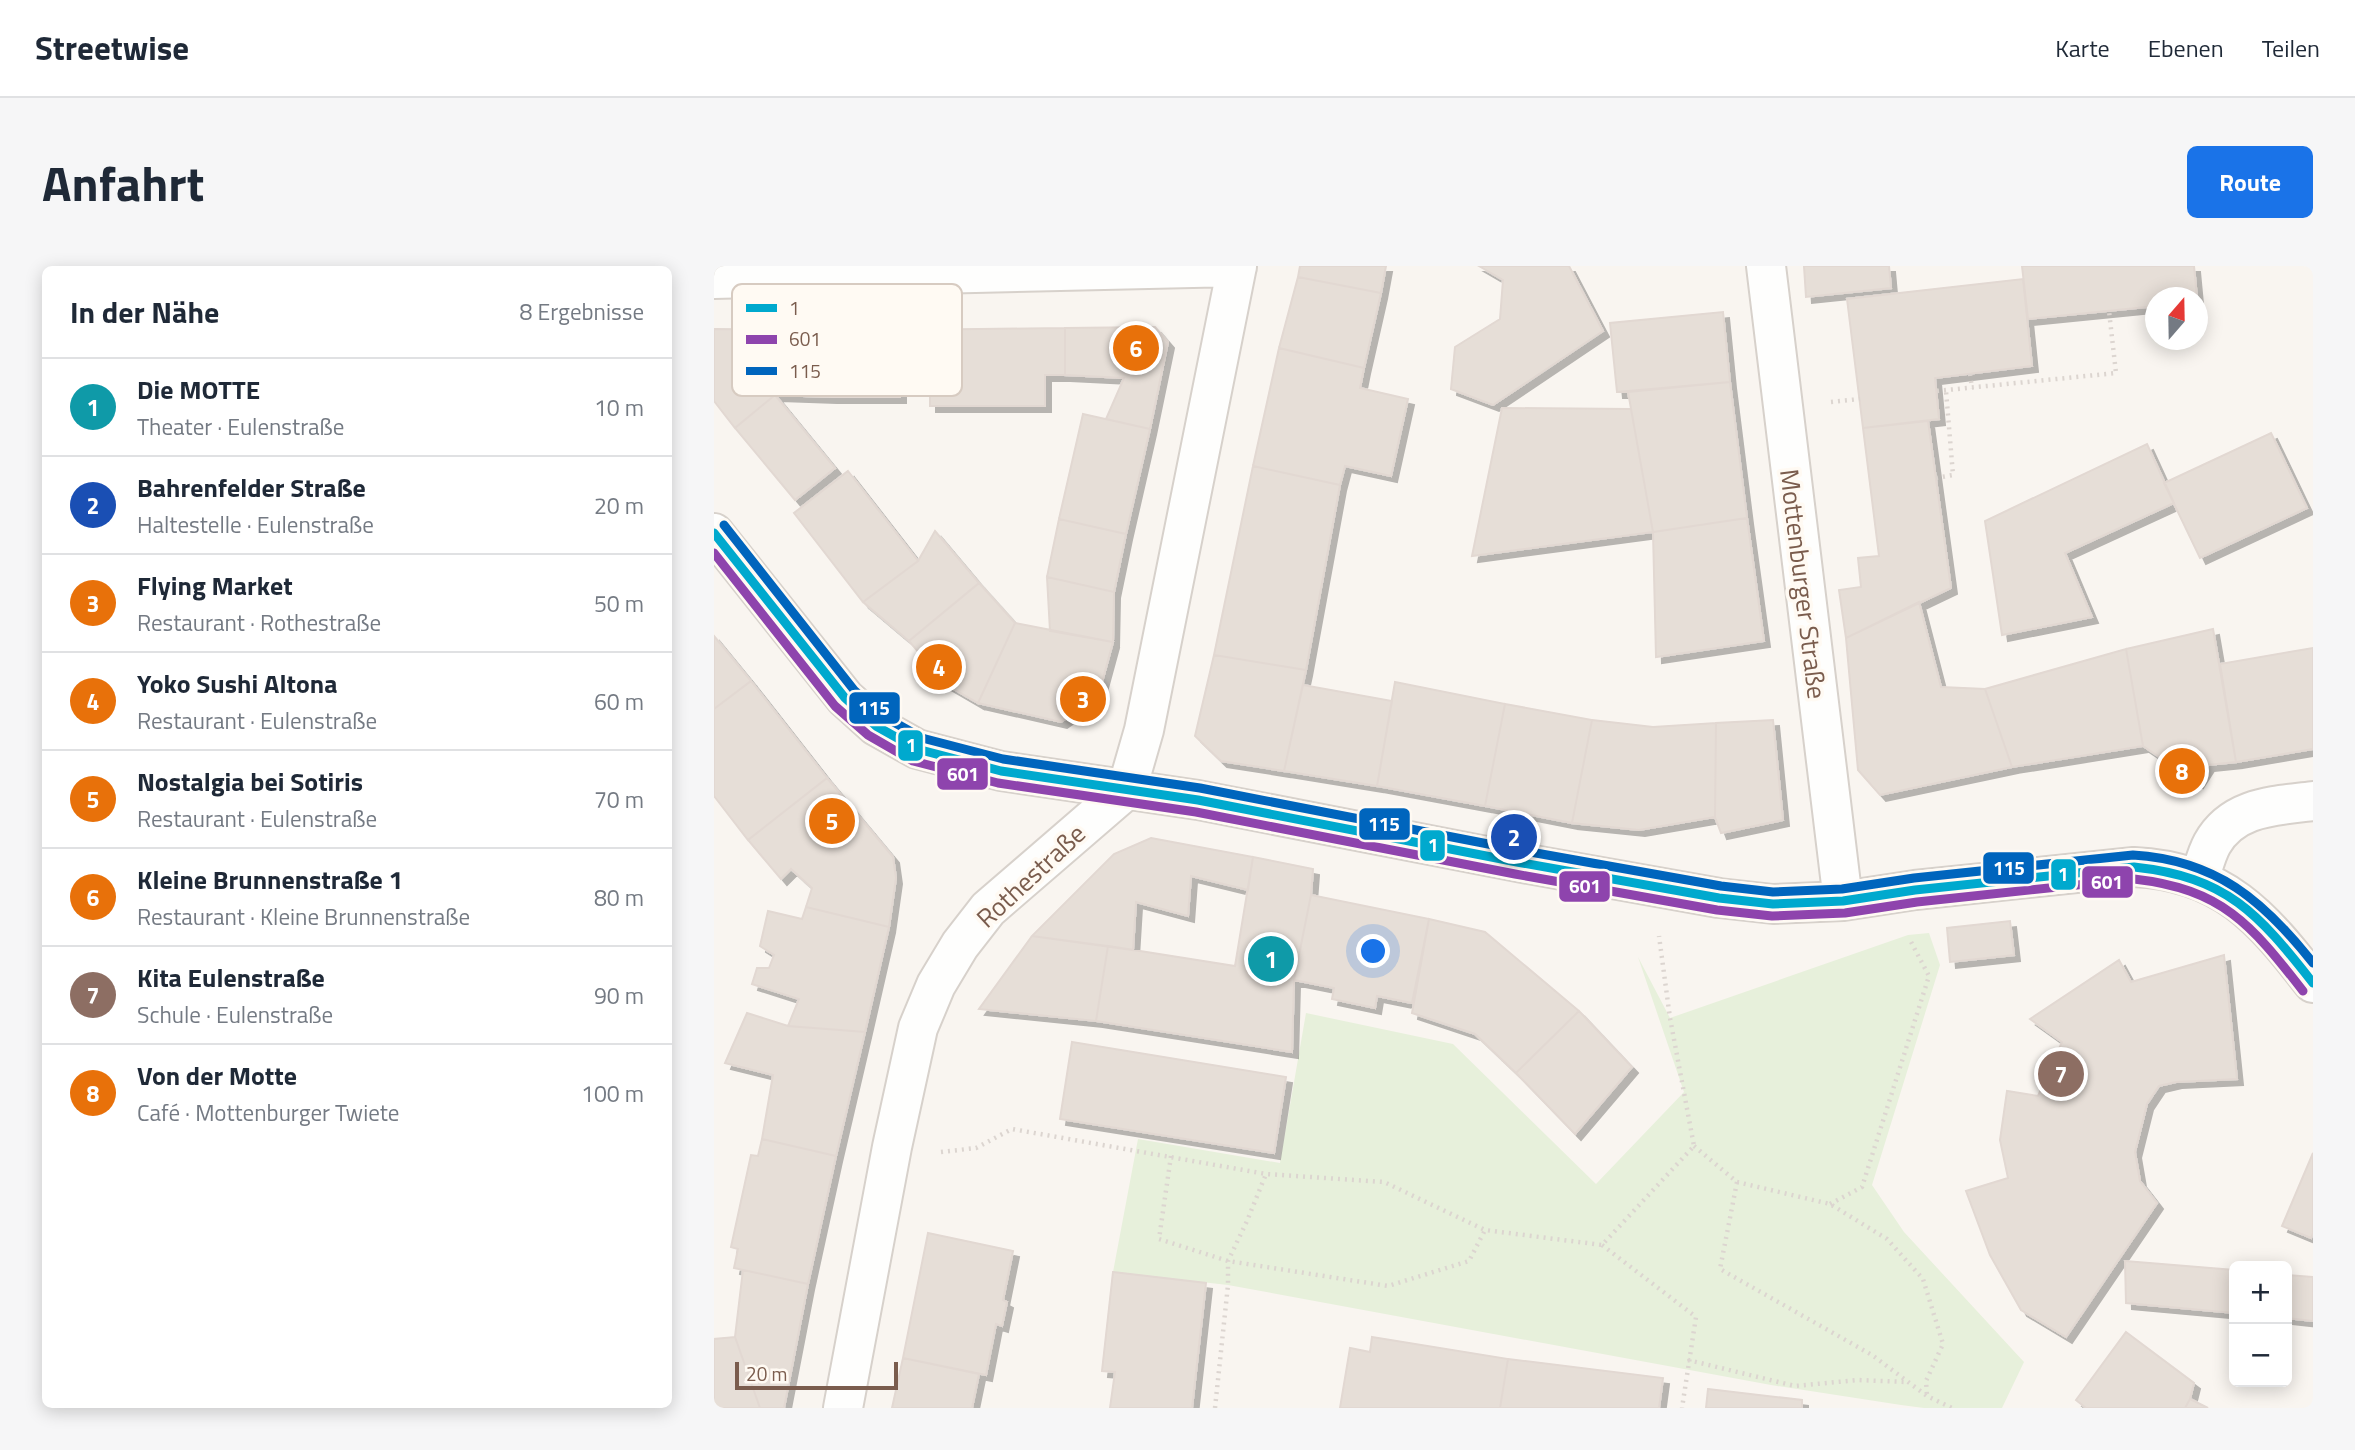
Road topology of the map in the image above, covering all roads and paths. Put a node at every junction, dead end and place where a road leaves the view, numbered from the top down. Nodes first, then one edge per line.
1 (1237, 266) edge
2 (1766, 266) edge
3 (714, 279) edge
4 (2109, 310) dead end
5 (1970, 374) dead end
6 (1972, 388) junction
7 (1937, 391) dead end
8 (1946, 391) junction
9 (1936, 478) dead end
10 (714, 533) edge
11 (1127, 789) junction
12 (2313, 801) edge
13 (2199, 880) junction
14 (1652, 887) junction
15 (1916, 890) junction
16 (1843, 901) junction
17 (2313, 983) edge
18 (1694, 1146) junction
19 (892, 1147) junction
20 (1171, 1156) junction
21 (1266, 1174) junction
22 (1737, 1182) junction
23 (1830, 1205) junction
24 (1485, 1230) junction
25 (1602, 1245) junction
26 (1228, 1261) junction
27 (1688, 1360) junction
28 (1907, 1382) junction
29 (1927, 1396) junction
30 (843, 1408) edge
31 (1215, 1408) edge
32 (1682, 1408) edge
33 (1952, 1408) edge

1 - 3 street
1 - 11 street
2 - 16 street, Mottenburger Straße
4 - 6 path
5 - 6 path
6 - 8 path
7 - 8 path
8 - 9 path
10 - 11 street
11 - 14 street
11 - 19 street, Rothestraße
12 - 13 street
13 - 15 street
13 - 17 street
14 - 16 street
14 - 18 path
15 - 16 street
15 - 23 path
18 - 22 path
18 - 25 path
19 - 20 path
19 - 30 street, Rothestraße
20 - 21 path
20 - 26 path
21 - 24 path
21 - 26 path
22 - 23 path
22 - 28 path
23 - 29 path
24 - 25 path
24 - 26 path
25 - 27 path
26 - 31 path
27 - 28 path
27 - 32 path
28 - 29 path
29 - 33 path

